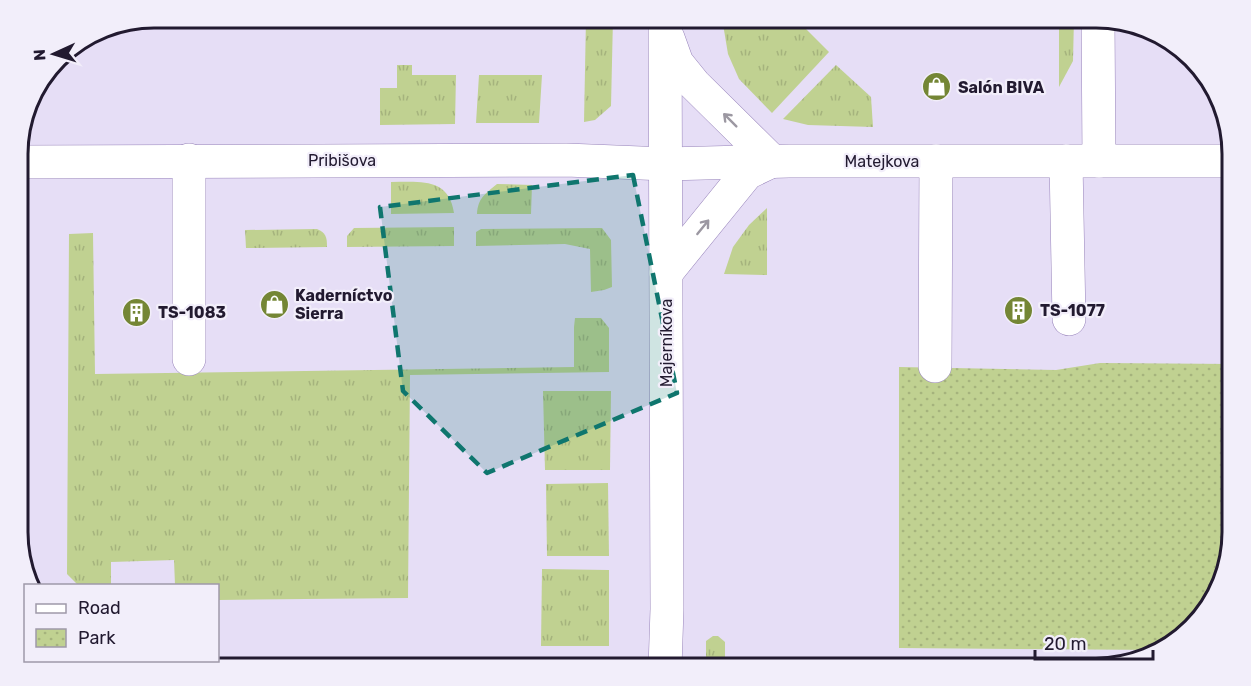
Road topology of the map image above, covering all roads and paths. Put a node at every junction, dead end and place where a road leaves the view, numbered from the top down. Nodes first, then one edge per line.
1 (665, 28) edge
2 (667, 28) edge
3 (1098, 28) edge
4 (189, 160) junction
5 (772, 161) junction
6 (936, 161) junction
7 (1066, 161) junction
8 (1099, 161) junction
9 (1222, 161) edge
10 (29, 162) edge
11 (666, 164) junction
12 (666, 273) junction
13 (1069, 319) dead end
14 (189, 359) dead end
15 (935, 366) dead end
16 (665, 657) edge

1 - 11 street, Majerníkova
5 -> 2 street
3 - 8 street
4 - 10 street, Pribišova
4 - 11 street, Pribišova
4 - 14 street
5 - 6 street, Matejkova
5 - 11 street, Matejkova
12 -> 5 street
6 - 7 street, Matejkova
6 - 15 street
7 - 8 street, Matejkova
7 - 13 street
8 - 9 street, Matejkova
11 - 12 street, Majerníkova
12 - 16 street, Majerníkova

